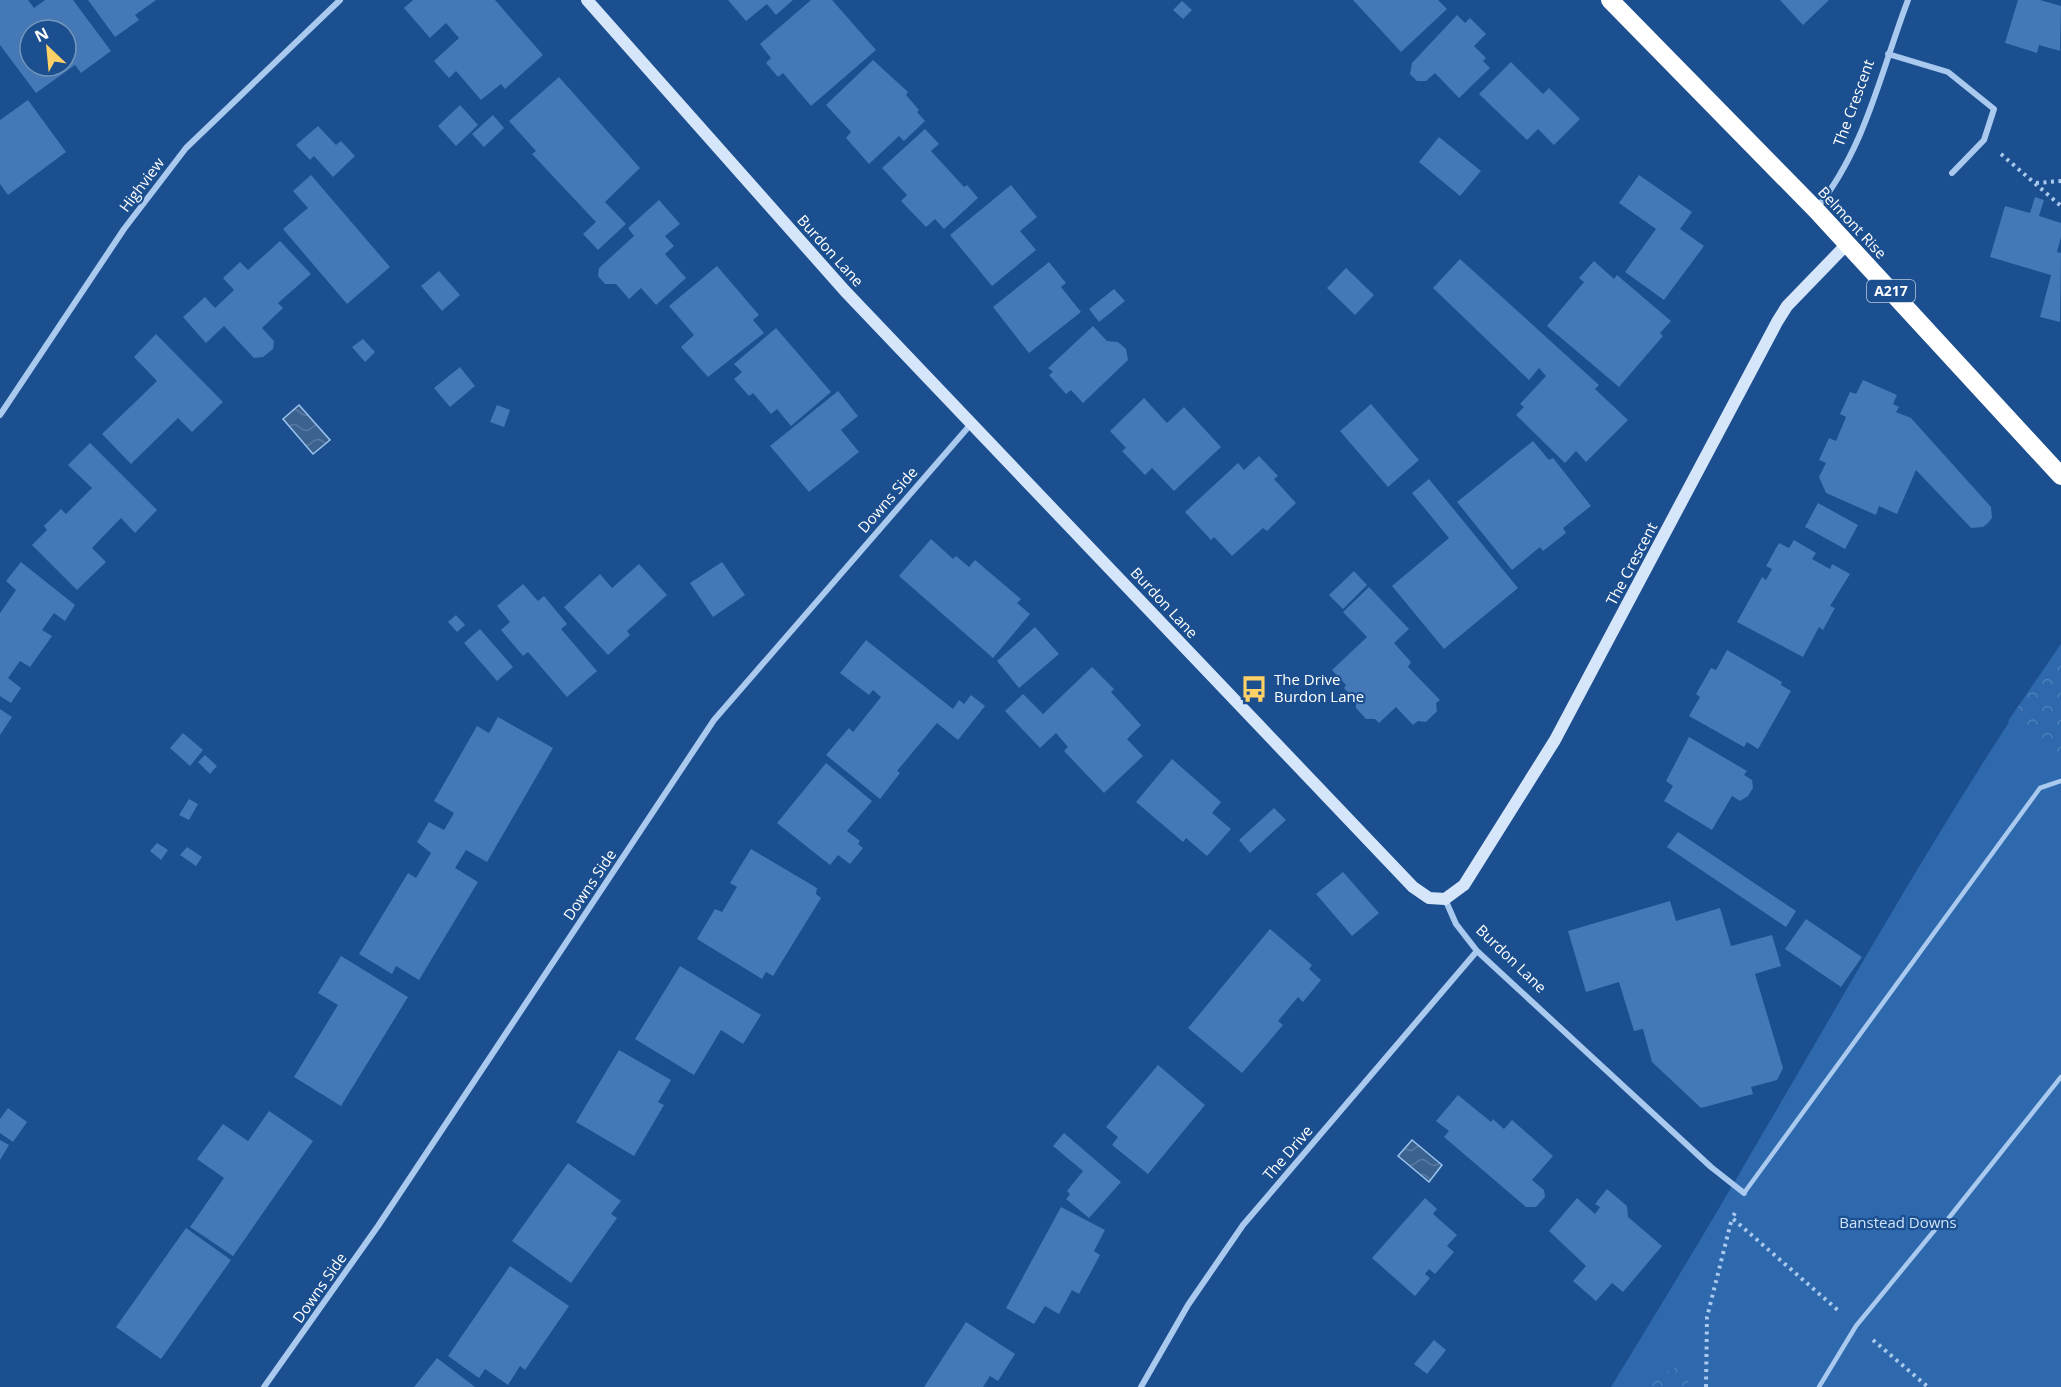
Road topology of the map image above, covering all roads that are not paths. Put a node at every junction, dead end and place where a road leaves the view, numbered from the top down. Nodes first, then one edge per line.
1 (340, 0) edge
2 (587, 0) edge
3 (1611, 0) edge
4 (1908, 0) edge
5 (1888, 54) junction
6 (1952, 173) dead end
7 (1816, 210) junction
8 (1848, 244) junction
9 (0, 415) edge
10 (972, 424) junction
11 (2061, 476) edge
12 (2061, 782) edge
13 (1445, 899) junction
14 (1477, 951) junction
15 (2061, 1077) edge
16 (1744, 1193) joint
17 (1948, 1219) dead end
18 (1938, 1226) dead end
19 (264, 1387) edge
20 (1140, 1387) edge
21 (1819, 1387) edge

1 - 9 street, Highview
2 - 10 street, Burdon Lane
3 - 7 highway, Belmont Rise / A217
4 - 5 street, The Crescent
5 - 6 street
5 - 7 street, The Crescent
7 - 8 highway, Belmont Rise / A217
8 - 11 highway, Belmont Rise / A217
8 - 13 street, The Crescent
10 - 13 street, Burdon Lane
10 - 19 street, Downs Side
12 - 16 lane
13 - 14 street, Burdon Lane
14 - 16 street, Burdon Lane
14 - 20 street, The Drive
15 - 17 lane
18 - 21 lane

